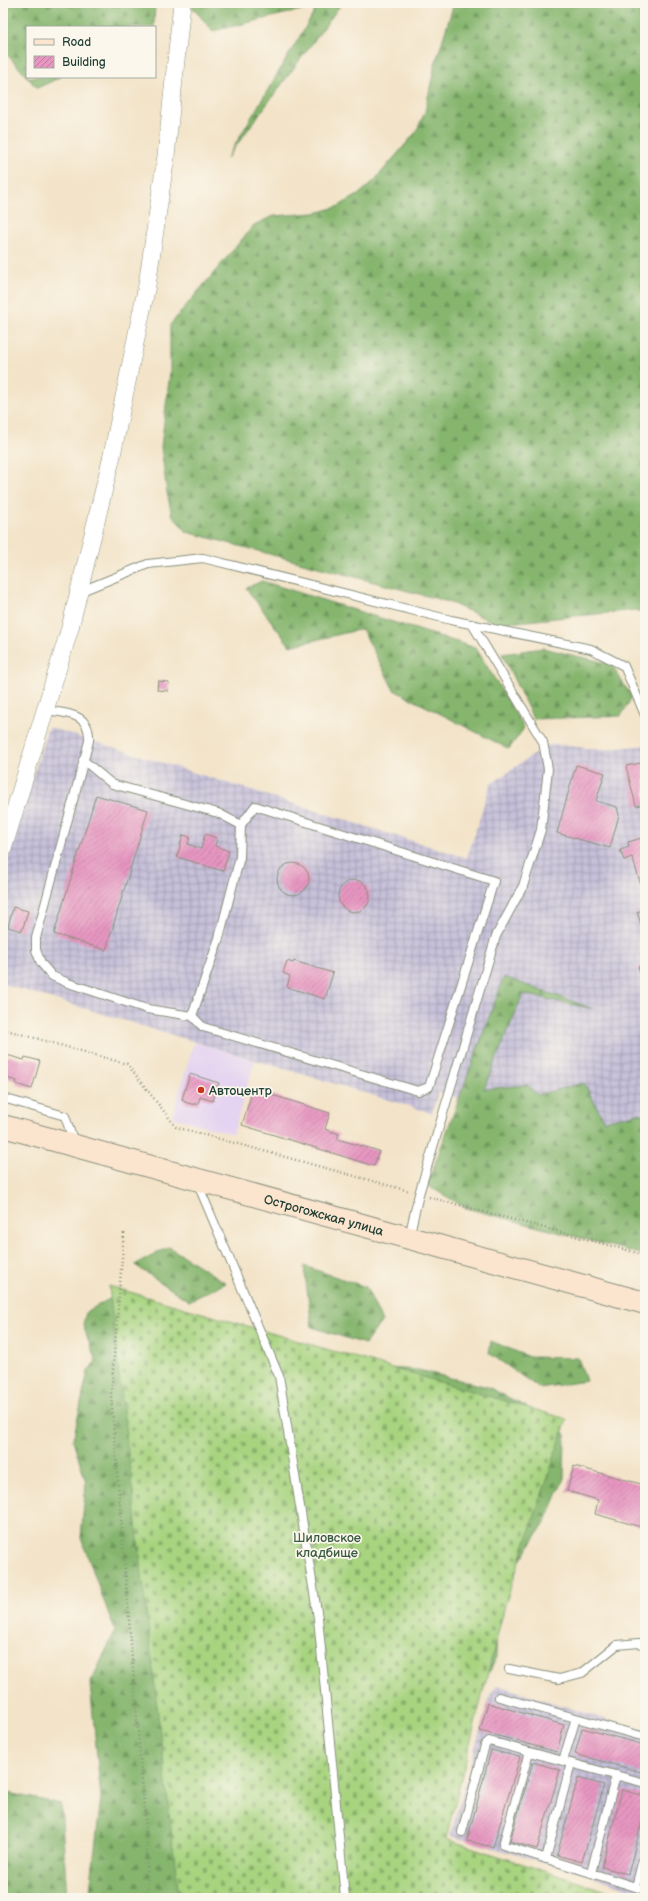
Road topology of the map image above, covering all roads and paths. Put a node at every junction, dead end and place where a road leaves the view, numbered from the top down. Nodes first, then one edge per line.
1 (182, 3) edge
2 (79, 593) junction
3 (472, 624) junction
4 (45, 710) junction
5 (645, 715) edge
6 (83, 760) junction
7 (241, 825) junction
8 (3, 849) edge
9 (192, 1016) junction
10 (3, 1029) edge
11 (3, 1098) edge
12 (3, 1126) edge
13 (75, 1146) junction
14 (196, 1179) junction
15 (419, 1194) junction
16 (430, 1197) dead end
17 (124, 1233) dead end
18 (409, 1238) junction
19 (645, 1255) edge
20 (645, 1303) edge
21 (645, 1646) edge
22 (509, 1669) dead end
23 (499, 1697) dead end
24 (576, 1718) junction
25 (645, 1737) edge
26 (529, 1752) junction
27 (567, 1762) junction
28 (616, 1775) junction
29 (645, 1783) edge
30 (462, 1832) dead end
31 (645, 1851) edge
32 (546, 1859) junction
33 (591, 1873) junction
34 (636, 1887) junction
35 (645, 1890) edge
36 (148, 1898) edge
37 (345, 1898) edge

1 - 2 street
2 - 3 lane
2 - 4 street
3 - 5 lane
3 - 15 lane
4 - 6 lane
4 - 8 street
6 - 7 lane
6 - 9 lane
7 - 9 lane
7 - 9 lane
10 - 15 path
11 - 13 lane
12 - 13 street, Острогожская улица
13 - 14 street, Острогожская улица
14 - 18 street, Острогожская улица
14 - 37 lane
15 - 18 lane
16 - 19 path
17 - 36 path
18 - 20 street, Острогожская улица
21 - 22 lane
23 - 24 lane
24 - 25 lane
24 - 27 lane
26 - 27 lane
26 - 30 lane
26 - 32 lane
27 - 28 lane
27 - 32 lane
28 - 29 lane
28 - 33 lane
31 - 34 lane
32 - 33 lane
33 - 34 lane
34 - 35 lane

